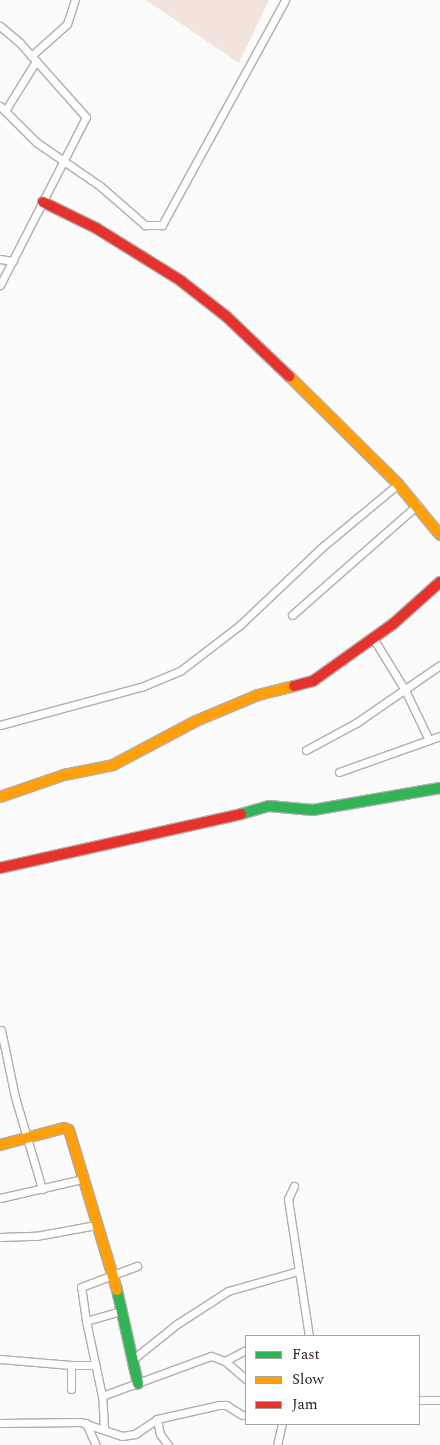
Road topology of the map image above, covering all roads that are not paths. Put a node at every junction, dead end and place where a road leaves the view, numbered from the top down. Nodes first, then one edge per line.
1 (75, 0) edge
2 (285, 0) edge
3 (0, 26) edge
4 (34, 58) junction
5 (2, 108) edge
6 (64, 161) junction
7 (43, 202) junction
8 (0, 259) edge
9 (13, 261) junction
10 (0, 285) edge
11 (398, 484) junction
12 (416, 505) junction
13 (440, 535) edge
14 (440, 582) edge
15 (292, 615) dead end
16 (373, 638) junction
17 (440, 665) edge
18 (405, 690) junction
19 (0, 725) edge
20 (440, 736) edge
21 (428, 740) junction
22 (306, 750) dead end
23 (339, 772) dead end
24 (440, 788) edge
25 (0, 797) edge
26 (0, 868) edge
27 (1, 1030) dead end
28 (29, 1137) junction
29 (0, 1145) edge
30 (82, 1179) junction
31 (294, 1186) dead end
32 (42, 1189) junction
33 (0, 1198) edge
34 (96, 1225) junction
35 (0, 1237) edge
36 (137, 1266) dead end
37 (298, 1271) junction
38 (115, 1277) junction
39 (121, 1311) junction
40 (86, 1321) junction
41 (309, 1335) edge
42 (245, 1351) edge
43 (0, 1359) edge
44 (132, 1360) junction
45 (226, 1361) junction
46 (71, 1365) junction
47 (94, 1365) junction
48 (245, 1378) edge
49 (138, 1384) junction
50 (71, 1388) dead end
51 (102, 1396) junction
52 (420, 1400) edge
53 (440, 1400) edge
54 (242, 1415) dead end
55 (157, 1419) junction
56 (0, 1423) edge
57 (86, 1423) junction
58 (282, 1425) edge
59 (104, 1428) junction
60 (96, 1445) edge
61 (168, 1445) edge
62 (277, 1445) edge

1 - 4 street
2 - 6 street
3 - 4 street
4 - 5 street
4 - 6 street
5 - 6 street
6 - 7 street
7 - 9 street
7 - 11 street
8 - 9 street
9 - 10 street
11 - 12 street
11 - 19 street
12 - 13 street
12 - 15 street
14 - 16 street
16 - 18 street
16 - 25 street
17 - 18 street
18 - 21 street
18 - 22 street
20 - 21 street
21 - 23 street
24 - 26 street
27 - 28 street
28 - 29 street
28 - 30 street
28 - 32 street
30 - 32 street
30 - 34 street
31 - 37 street
32 - 33 street
34 - 35 street
34 - 38 street
36 - 38 street
37 - 41 street
37 - 44 street
38 - 39 street
38 - 40 street
39 - 40 street
39 - 44 street
40 - 47 street
42 - 45 street
43 - 46 street
44 - 49 street
45 - 48 street
45 - 49 street
46 - 47 street
46 - 50 street
47 - 51 street
49 - 51 street
51 - 59 street
52 - 53 street
54 - 55 street
55 - 59 street
55 - 61 street
56 - 57 street
57 - 59 street
57 - 60 street
58 - 62 street

